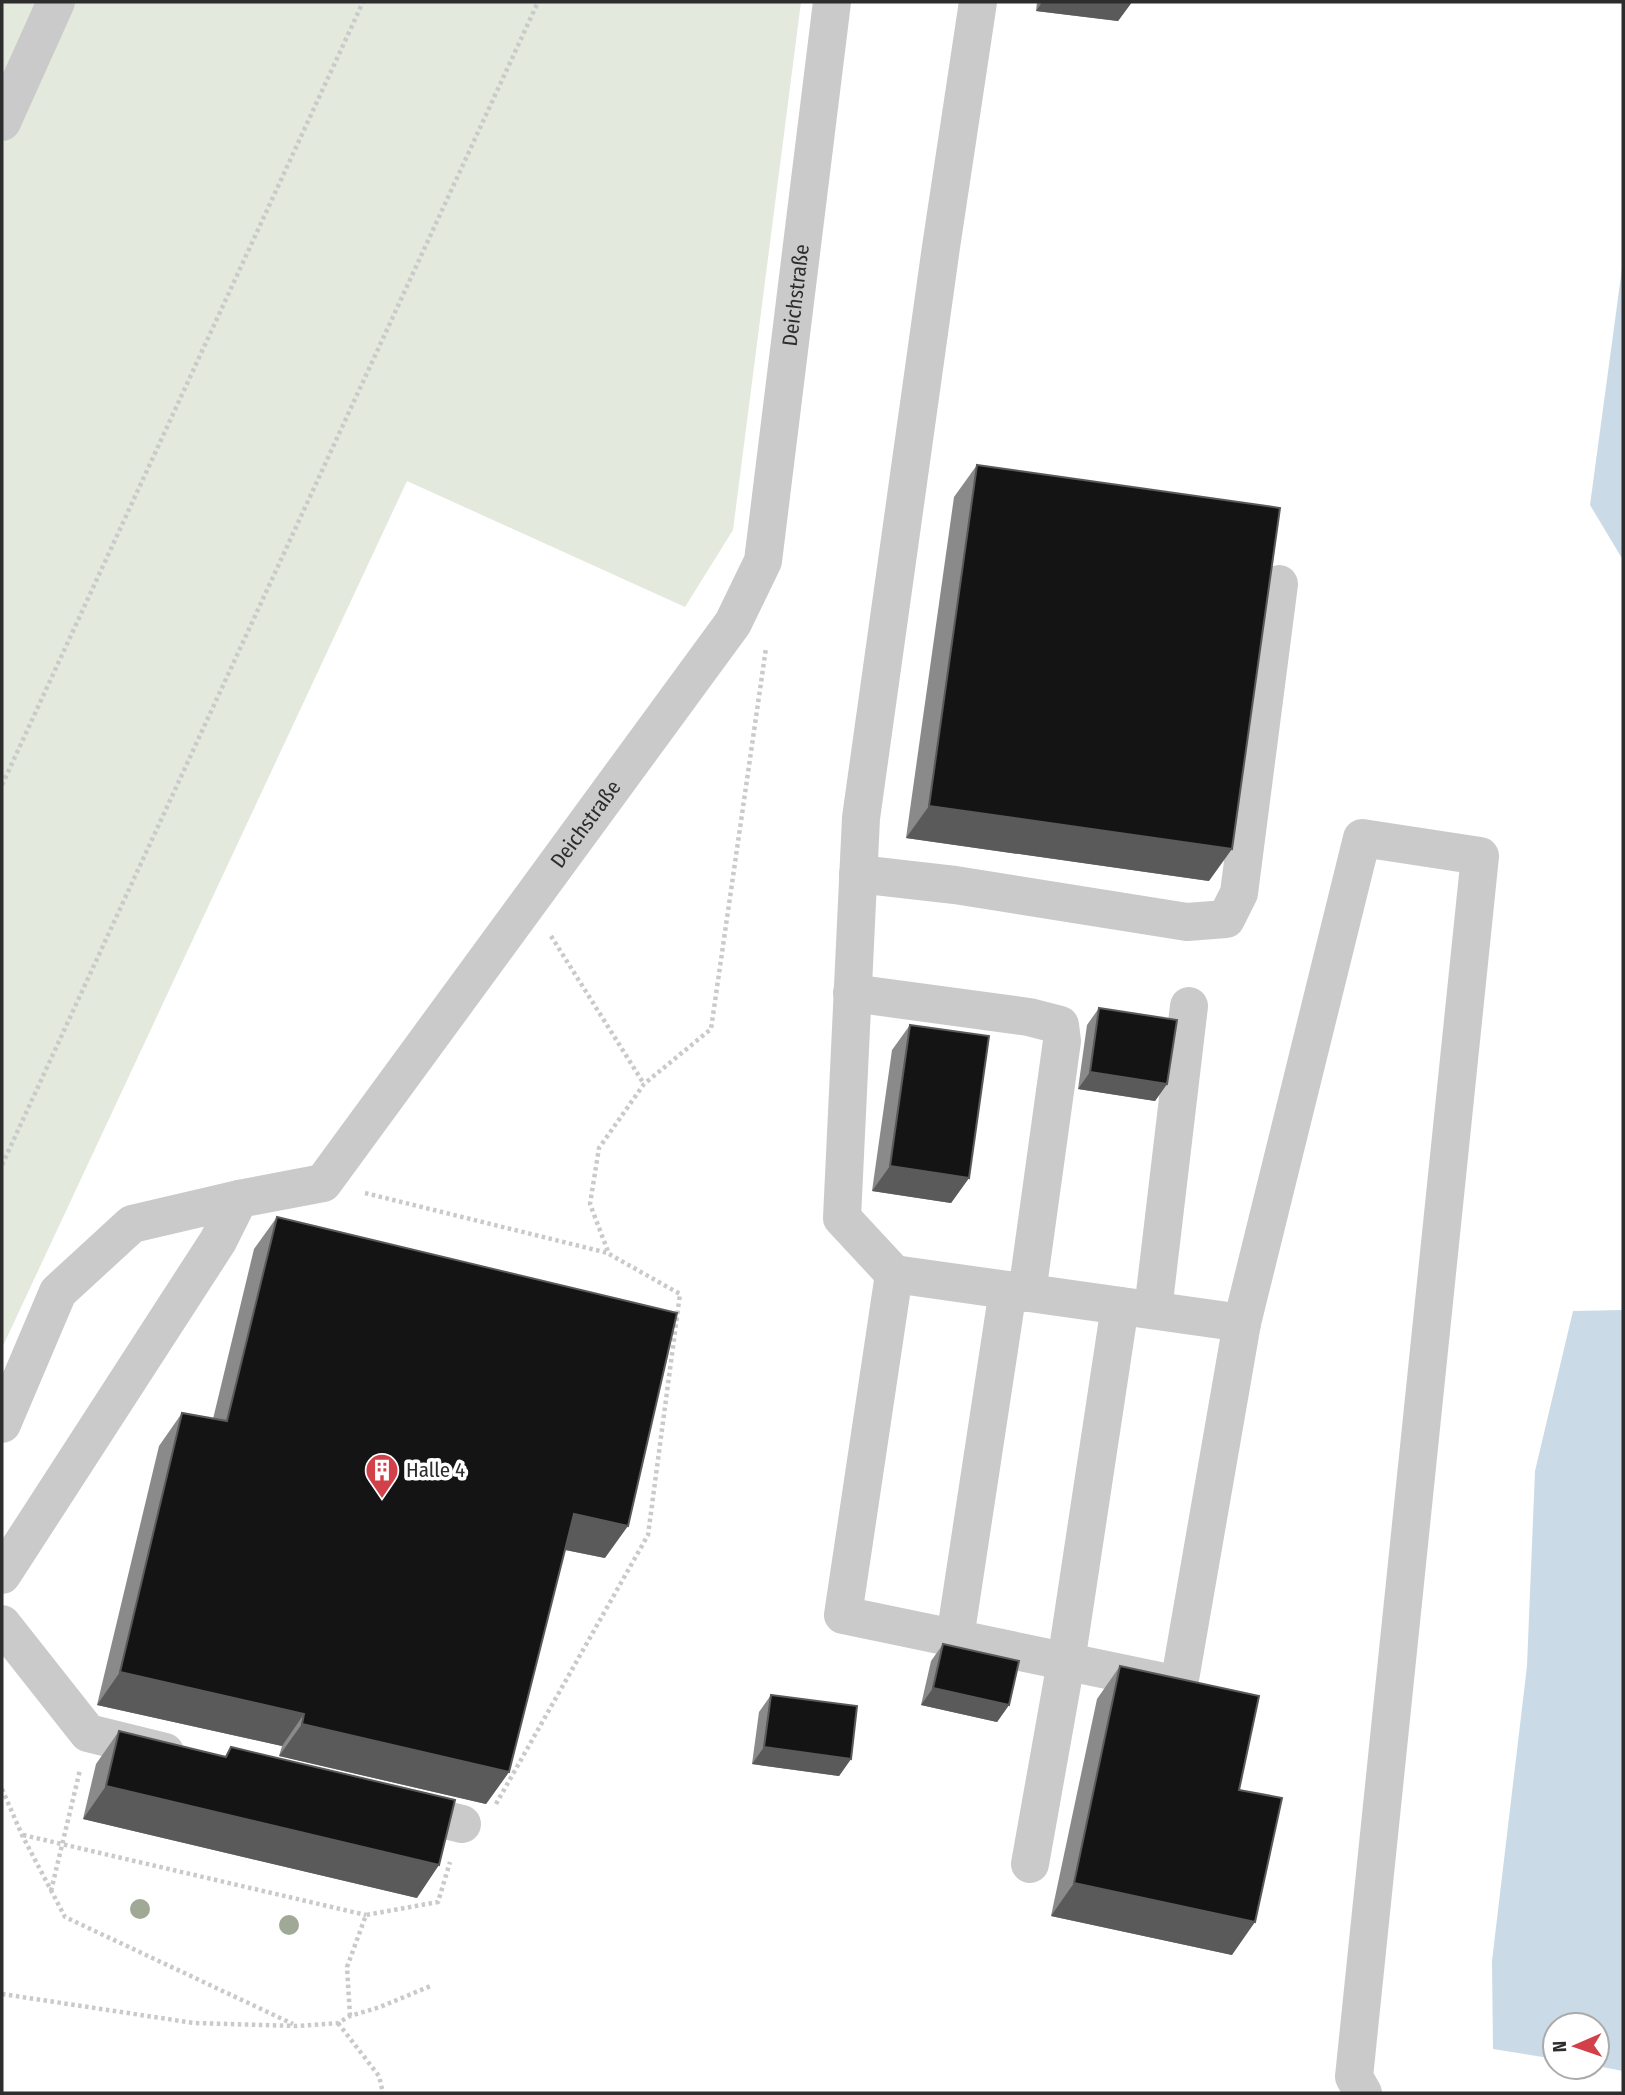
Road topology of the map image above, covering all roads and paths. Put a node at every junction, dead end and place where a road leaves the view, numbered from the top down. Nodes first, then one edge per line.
1 (57, 2) edge
2 (363, 2) edge
3 (538, 2) edge
4 (832, 2) edge
5 (978, 2) edge
6 (2, 122) edge
7 (1279, 584) dead end
8 (767, 644) dead end
9 (2, 785) edge
10 (858, 874) junction
11 (529, 900) junction
12 (852, 993) junction
13 (1189, 1006) dead end
14 (644, 1084) junction
15 (2, 1165) edge
16 (323, 1183) junction
17 (239, 1199) junction
18 (609, 1254) junction
19 (894, 1274) junction
20 (1018, 1291) junction
21 (1136, 1308) junction
22 (1242, 1322) junction
23 (2, 1424) edge
24 (2, 1575) edge
25 (2, 1624) edge
26 (955, 1638) junction
27 (1066, 1662) junction
28 (88, 1733) junction
29 (195, 1759) edge
30 (2, 1789) edge
31 (369, 1802) edge
32 (462, 1824) junction
33 (22, 1835) junction
34 (63, 1844) junction
35 (1030, 1864) dead end
36 (51, 1892) junction
37 (366, 1915) junction
38 (433, 1984) dead end
39 (2, 1994) edge
40 (350, 2016) junction
41 (338, 2023) junction
42 (297, 2026) junction
43 (383, 2093) edge
44 (1363, 2093) edge

1 - 6 street
2 - 9 path
3 - 15 path
4 - 11 street, Deichstraße
5 - 10 street
7 - 10 street
8 - 14 path
10 - 12 street
11 - 14 path
11 - 16 street, Deichstraße
12 - 19 street
12 - 20 street
13 - 21 street
14 - 18 path
16 - 17 street
16 - 18 path
17 - 23 street
17 - 24 street
18 - 32 path
19 - 20 street
19 - 26 street
20 - 21 street
20 - 26 street
21 - 22 street
21 - 27 street
22 - 27 street
22 - 44 street
25 - 28 street
26 - 27 street
27 - 35 street
28 - 29 street
28 - 34 path
30 - 33 path
31 - 32 street
32 - 37 path
33 - 34 path
33 - 36 path
34 - 36 path
34 - 37 path
36 - 42 path
37 - 40 path
38 - 40 path
39 - 42 path
40 - 41 path
41 - 42 path
41 - 43 path

